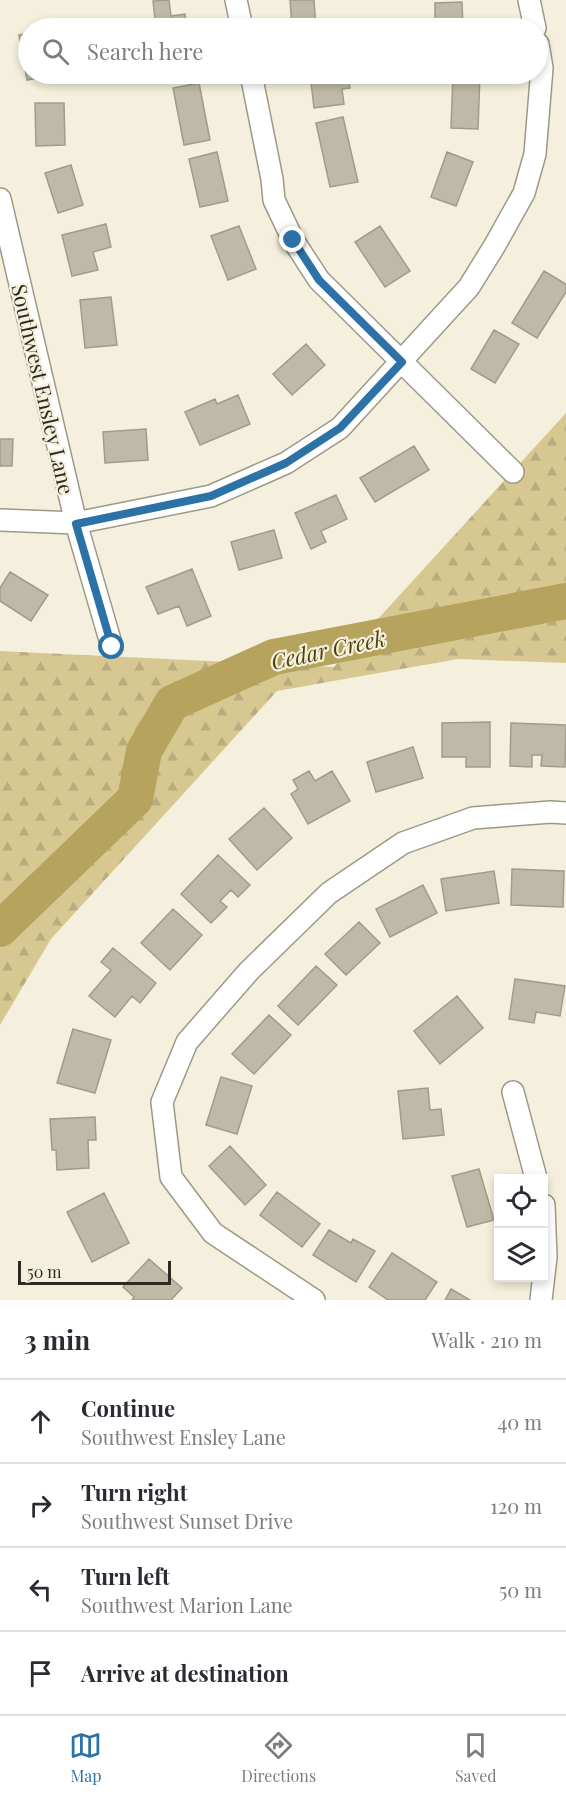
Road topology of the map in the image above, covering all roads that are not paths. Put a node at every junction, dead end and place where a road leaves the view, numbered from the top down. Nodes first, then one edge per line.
1 (236, 0) edge
2 (529, 0) edge
3 (240, 18) edge
4 (533, 18) edge
5 (253, 84) edge
6 (541, 84) edge
7 (0, 199) edge
8 (5, 243) edge
9 (402, 362) junction
10 (513, 472) dead end
11 (0, 520) edge
12 (76, 524) junction
13 (112, 647) dead end
14 (566, 813) edge
15 (513, 1092) dead end
16 (535, 1174) edge
17 (544, 1228) edge
18 (314, 1300) edge
19 (541, 1300) edge

1 - 3 street
2 - 4 street
5 - 9 street
6 - 9 street
7 - 8 street, Southwest Ensley Lane
8 - 12 street, Southwest Ensley Lane
9 - 10 street
9 - 12 street
11 - 12 street
12 - 13 street, Southwest Ensley Lane
14 - 18 street
15 - 16 street
17 - 19 street

